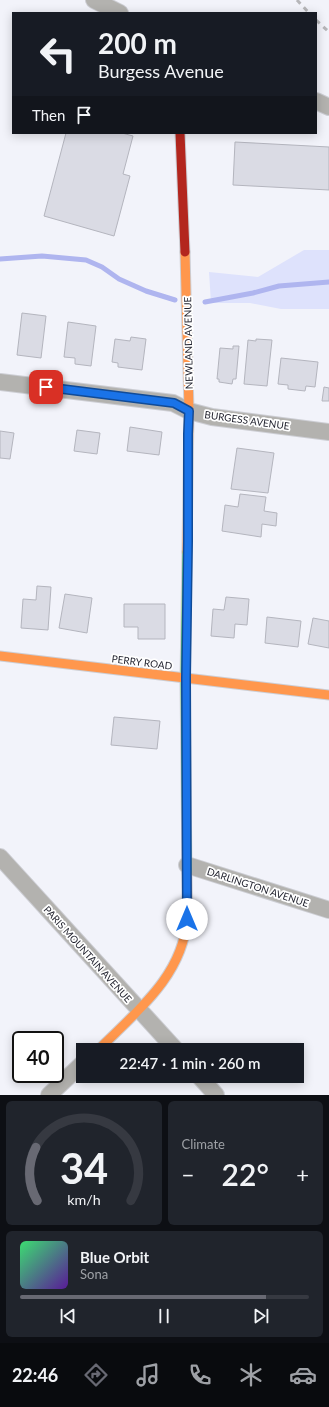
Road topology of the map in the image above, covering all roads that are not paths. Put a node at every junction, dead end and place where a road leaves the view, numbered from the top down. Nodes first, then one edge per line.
1 (94, 0) edge
2 (118, 12) edge
3 (317, 102) edge
4 (329, 107) edge
5 (180, 134) edge
6 (0, 382) edge
7 (189, 411) junction
8 (329, 432) edge
9 (0, 656) edge
10 (186, 678) junction
11 (329, 694) edge
12 (0, 857) edge
13 (187, 865) junction
14 (329, 910) edge
15 (139, 1010) junction
16 (105, 1043) edge
17 (170, 1043) edge
18 (76, 1070) edge
19 (205, 1083) edge
20 (49, 1095) edge
21 (216, 1095) edge

1 - 2 street
3 - 4 street
5 - 7 street, NEWLAND AVENUE
6 - 7 street, BURGESS AVENUE
7 - 8 street, BURGESS AVENUE
7 - 10 street, NEWLAND AVENUE
9 - 10 street, PERRY ROAD
10 - 11 street, PERRY ROAD
10 - 13 street, NEWLAND AVENUE
12 - 15 street, PARIS MOUNTAIN AVENUE
13 - 14 street, DARLINGTON AVENUE
13 - 15 street, NEWLAND AVENUE
15 - 16 street, NEWLAND AVENUE
15 - 17 street, PARIS MOUNTAIN AVENUE
18 - 20 street
19 - 21 street

